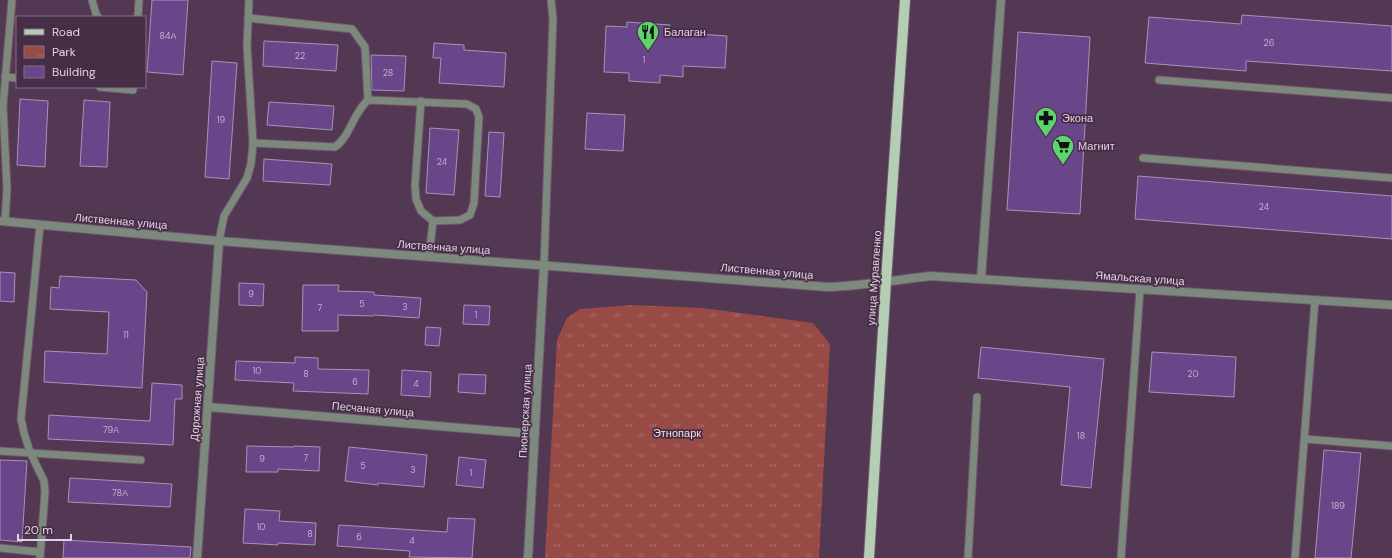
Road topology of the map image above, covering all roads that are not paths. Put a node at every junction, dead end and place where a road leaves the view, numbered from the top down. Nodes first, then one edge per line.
1 (12, 0) edge
2 (92, 0) edge
3 (139, 0) edge
4 (249, 0) edge
5 (550, 0) edge
6 (905, 0) edge
7 (1001, 0) edge
8 (97, 16) edge
9 (138, 16) edge
10 (248, 18) junction
11 (5, 77) junction
12 (16, 78) edge
13 (1159, 80) dead end
14 (111, 88) edge
15 (133, 88) edge
16 (1392, 98) edge
17 (368, 100) junction
18 (421, 101) junction
19 (253, 143) junction
20 (1143, 158) dead end
21 (1392, 178) edge
22 (3, 221) edge
23 (433, 221) junction
24 (40, 224) junction
25 (219, 241) junction
26 (429, 257) junction
27 (544, 265) junction
28 (981, 279) junction
29 (886, 281) junction
30 (1140, 289) junction
31 (1315, 300) junction
32 (1392, 305) edge
33 (977, 397) dead end
34 (208, 407) junction
35 (536, 434) junction
36 (1305, 439) junction
37 (1392, 446) edge
38 (0, 451) edge
39 (30, 452) junction
40 (141, 460) dead end
41 (0, 548) edge
42 (40, 555) edge
43 (197, 558) edge
44 (528, 558) edge
45 (869, 558) edge
46 (968, 558) edge
47 (1121, 558) edge
48 (1295, 558) edge

1 - 11 lane
2 - 8 lane
3 - 9 lane
4 - 10 lane
5 - 27 lane
6 - 29 main road, улица Муравленко
7 - 28 street
10 - 17 lane
10 - 19 lane
11 - 12 lane
11 - 22 lane
13 - 16 lane
14 - 15 lane
17 - 18 lane
17 - 19 lane
18 - 23 lane
18 - 23 lane
19 - 25 lane
20 - 21 lane
22 - 24 street, Лиственная улица
23 - 26 lane
24 - 25 street, Лиственная улица
24 - 39 lane
25 - 26 street, Лиственная улица
25 - 34 street, Дорожная улица
26 - 27 street, Лиственная улица
27 - 29 street, Лиственная улица
27 - 35 street, Пионерская улица
28 - 29 street, Ямальская улица
28 - 30 street, Ямальская улица
29 - 45 main road, улица Муравленко
30 - 31 street, Ямальская улица
30 - 47 lane
31 - 32 street, Ямальская улица
31 - 36 lane
33 - 46 lane
34 - 35 street, Песчаная улица
34 - 43 street, Дорожная улица
35 - 44 street, Пионерская улица
36 - 37 lane
36 - 48 lane
38 - 39 lane
39 - 40 lane
39 - 42 lane
41 - 42 lane

